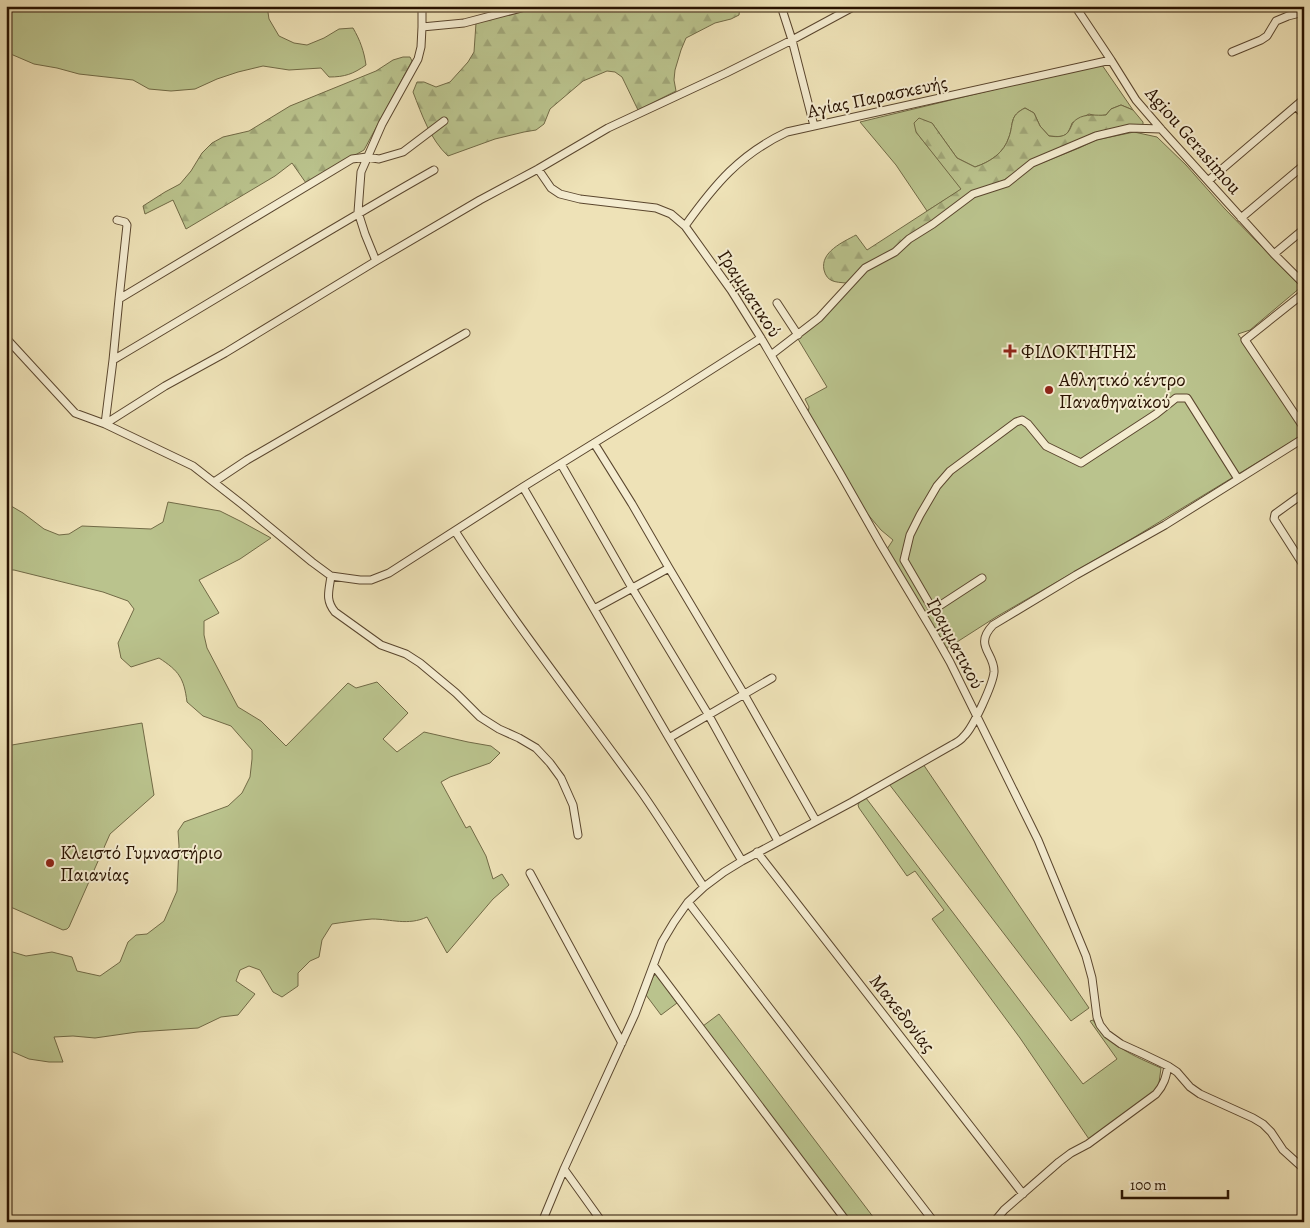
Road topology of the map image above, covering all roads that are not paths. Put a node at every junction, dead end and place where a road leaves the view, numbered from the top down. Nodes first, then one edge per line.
1 (423, 6) edge
2 (529, 6) edge
3 (781, 6) edge
4 (855, 6) edge
5 (1075, 6) edge
6 (1304, 12) edge
7 (422, 27) junction
8 (792, 40) junction
9 (1232, 52) dead end
10 (1111, 60) junction
11 (1304, 99) edge
12 (1296, 106) junction
13 (1304, 115) edge
14 (444, 121) dead end
15 (814, 126) junction
16 (1161, 129) junction
17 (367, 157) junction
18 (1304, 165) edge
19 (538, 169) junction
20 (434, 170) dead end
21 (1208, 181) junction
22 (358, 212) junction
23 (1241, 218) junction
24 (117, 220) dead end
25 (685, 226) junction
26 (1304, 229) edge
27 (1274, 254) junction
28 (376, 261) junction
29 (1304, 284) edge
30 (1304, 293) edge
31 (119, 299) junction
32 (777, 302) dead end
33 (466, 333) dead end
34 (798, 336) junction
35 (6, 338) edge
36 (761, 338) junction
37 (771, 356) junction
38 (113, 360) junction
39 (105, 424) junction
40 (1304, 428) edge
41 (1304, 438) edge
42 (594, 443) junction
43 (561, 464) junction
44 (1238, 479) junction
45 (214, 482) junction
46 (523, 487) junction
47 (1304, 493) edge
48 (455, 531) junction
49 (1304, 566) edge
50 (669, 568) junction
51 (331, 576) junction
52 (982, 578) dead end
53 (632, 588) junction
54 (594, 608) junction
55 (772, 678) dead end
56 (744, 694) junction
57 (708, 714) junction
58 (977, 717) junction
59 (669, 738) junction
60 (816, 821) junction
61 (578, 835) dead end
62 (778, 840) junction
63 (758, 852) junction
64 (742, 861) junction
65 (530, 873) dead end
66 (704, 887) junction
67 (688, 902) junction
68 (654, 966) junction
69 (622, 1043) junction
70 (1168, 1066) junction
71 (1304, 1169) edge
72 (564, 1170) junction
73 (1022, 1194) junction
74 (542, 1222) edge
75 (602, 1222) edge
76 (847, 1222) edge
77 (934, 1222) edge
78 (994, 1222) edge

1 - 7 street
2 - 7 street
3 - 8 street
4 - 8 street
5 - 10 street, Agiou Gerasimou
6 - 9 street
7 - 17 street
8 - 15 street
8 - 19 street
10 - 15 street, Αγίας Παρασκευής
10 - 16 street, Agiou Gerasimou
11 - 12 street
12 - 13 street
12 - 21 street
14 - 17 street
15 - 25 street, Αγίας Παρασκευής
16 - 21 street, Agiou Gerasimou
16 - 34 street
17 - 22 street
17 - 31 street
18 - 23 street
19 - 25 street, Γραμματικού
19 - 28 street
20 - 22 street
21 - 23 street, Agiou Gerasimou
22 - 28 street
22 - 38 street
23 - 27 street, Agiou Gerasimou
24 - 31 street
25 - 36 street, Γραμματικού
26 - 27 street
27 - 29 street, Agiou Gerasimou
28 - 39 street
30 - 40 street
31 - 38 street
32 - 34 street
33 - 45 street
34 - 37 street
35 - 39 street
36 - 37 street, Γραμματικού
36 - 42 street
37 - 58 street, Γραμματικού
38 - 39 street
39 - 45 street
41 - 44 street
42 - 43 street
42 - 50 street
43 - 46 street
43 - 53 street
44 - 52 street
44 - 58 street
45 - 51 street
46 - 48 street
46 - 54 street
47 - 49 street
48 - 51 street
48 - 66 street
50 - 53 street
50 - 56 street
51 - 61 street
53 - 54 street
53 - 57 street
54 - 59 street
55 - 56 street
56 - 57 street
56 - 60 street
57 - 59 street
57 - 62 street
58 - 60 street
58 - 70 street, Γραμματικού
59 - 64 street
60 - 62 street
62 - 63 street
63 - 64 street
63 - 73 street, Μακεδονίας
64 - 66 street
65 - 69 street
66 - 67 street
67 - 68 street
67 - 77 street
68 - 69 street
68 - 76 street
69 - 72 street
70 - 71 street, Γραμματικού
70 - 73 street
72 - 74 street
72 - 75 street
73 - 78 street

